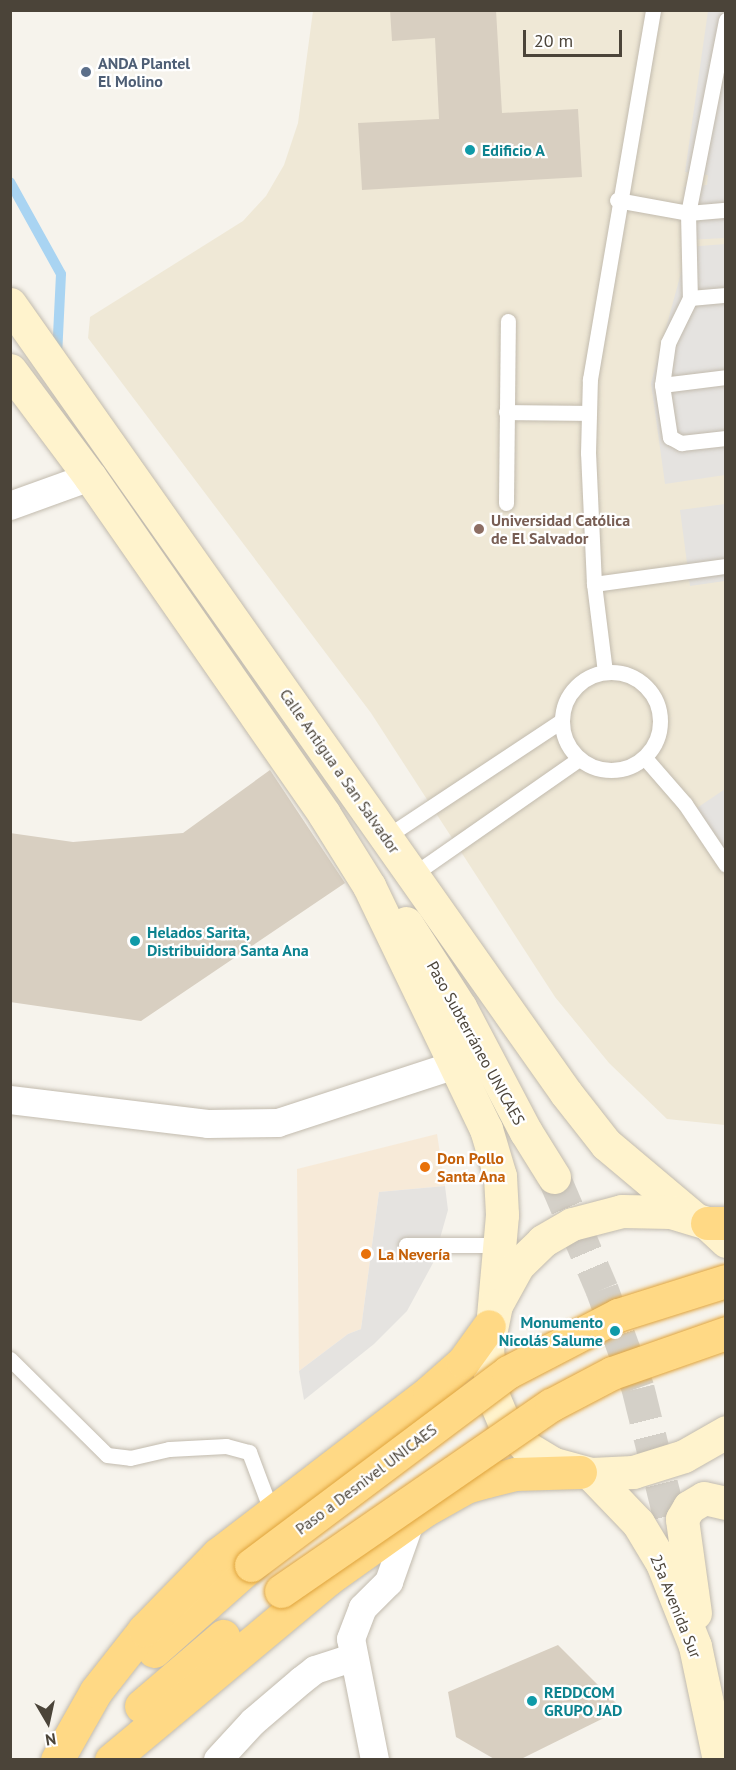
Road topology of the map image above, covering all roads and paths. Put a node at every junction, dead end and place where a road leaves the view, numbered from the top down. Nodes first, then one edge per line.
1 (653, 10) edge
2 (726, 20) edge
3 (617, 200) junction
4 (726, 210) edge
5 (688, 213) junction
6 (726, 295) edge
7 (690, 298) junction
8 (10, 304) edge
9 (508, 321) dead end
10 (10, 370) edge
11 (726, 377) edge
12 (662, 385) junction
13 (506, 412) junction
14 (589, 413) junction
15 (726, 438) edge
16 (90, 477) junction
17 (506, 503) dead end
18 (10, 506) edge
19 (726, 566) edge
20 (594, 584) junction
21 (605, 672) junction
22 (561, 721) junction
23 (645, 758) junction
24 (579, 759) junction
25 (386, 837) junction
26 (726, 865) edge
27 (414, 874) junction
28 (369, 886) junction
29 (455, 1065) junction
30 (10, 1100) edge
31 (554, 1177) tunnel mouth
32 (713, 1226) edge
33 (499, 1244) junction
34 (406, 1245) dead end
35 (533, 1249) junction
36 (726, 1281) edge
37 (491, 1321) junction
38 (726, 1333) edge
39 (10, 1359) edge
40 (726, 1432) edge
41 (585, 1473) junction
42 (726, 1503) edge
43 (272, 1513) junction
44 (411, 1520) junction
45 (672, 1526) tunnel mouth
46 (328, 1579) junction
47 (695, 1646) junction
48 (352, 1658) junction
49 (702, 1681) junction
50 (57, 1760) edge
51 (63, 1760) edge
52 (95, 1760) edge
53 (111, 1760) edge
54 (218, 1760) edge
55 (375, 1760) edge
56 (719, 1760) edge

1 - 3 lane
2 - 5 lane
3 - 5 lane
3 - 14 lane
4 - 5 lane
5 - 7 lane
6 - 7 lane
7 - 12 lane
8 - 25 main road, Calle Antigua a San Salvador
9 - 13 lane
10 - 16 main road
11 - 12 lane
12 - 15 lane
13 - 14 lane
13 - 17 lane
14 - 20 lane
16 - 18 street
16 - 28 main road
19 - 20 lane
20 - 21 lane
21 - 22 lane
21 - 23 lane
22 - 24 lane
22 - 25 lane
23 - 24 lane
23 - 26 lane
24 - 27 lane
25 - 27 main road, Calle Antigua a San Salvador
27 - 32 main road, Calle Antigua a San Salvador
28 - 29 main road
28 - 31 main road, Paso Subterráneo UNICAES
29 - 30 street
29 - 33 main road
32 - 35 main road
33 - 34 lane
33 - 35 lane
33 - 37 main road
35 - 37 main road
36 - 51 highway, Paso a Desnivel UNICAES, bridge
37 - 41 main road
37 - 43 highway
38 - 52 highway, bridge
39 - 43 lane
40 - 41 main road
41 - 44 highway
41 - 47 main road, 25a Avenida Sur
42 - 49 main road
43 - 46 highway
43 - 50 highway
44 - 46 highway
44 - 48 street
45 - 47 main road
46 - 53 highway
47 - 49 main road, 25a Avenida Sur
48 - 54 street
48 - 55 street
49 - 56 main road, 25a Avenida Sur

